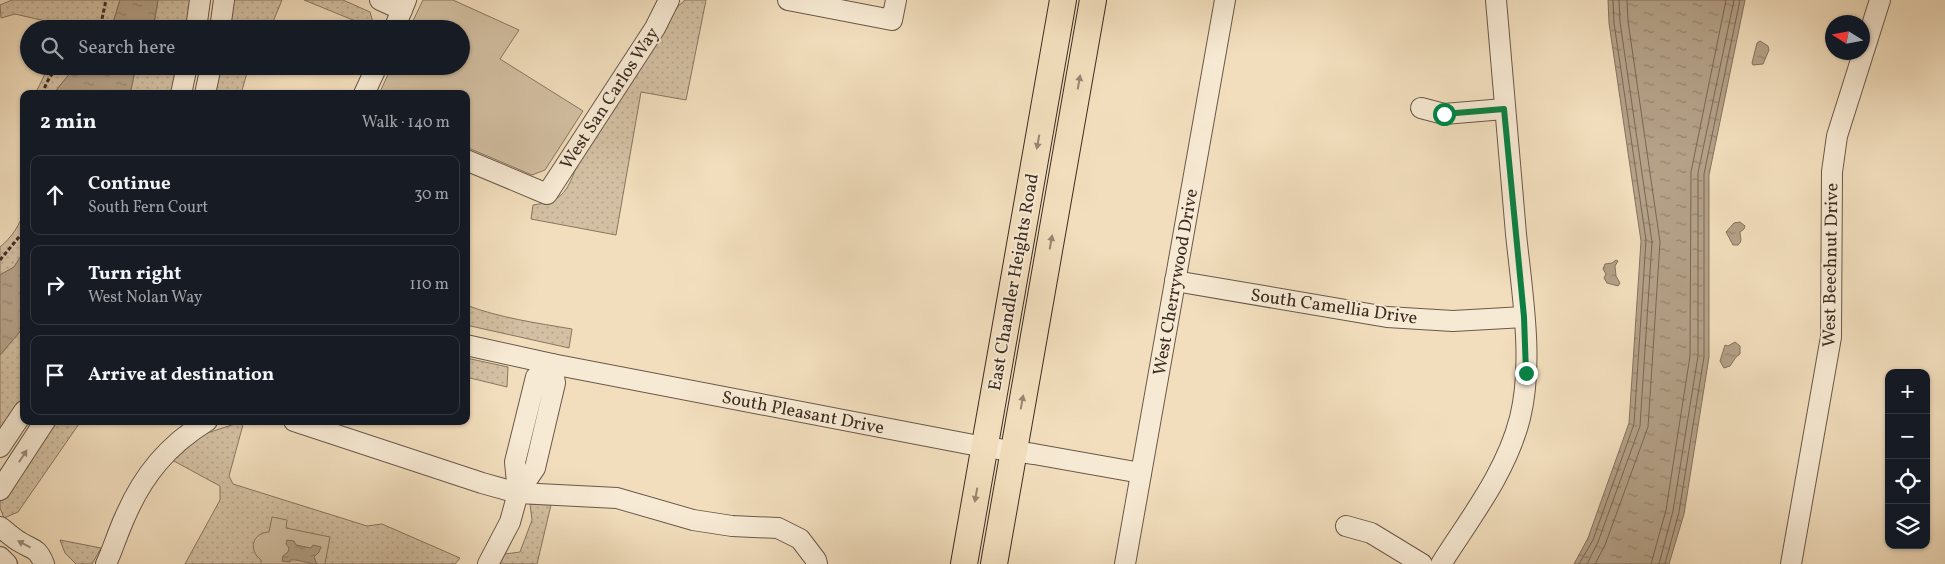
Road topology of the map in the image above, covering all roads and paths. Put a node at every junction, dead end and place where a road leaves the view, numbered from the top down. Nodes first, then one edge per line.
1 (106, 0) edge
2 (200, 0) edge
3 (224, 0) edge
4 (380, 0) edge
5 (669, 0) edge
6 (788, 0) edge
7 (896, 0) edge
8 (1063, 0) edge
9 (1093, 0) edge
10 (1225, 0) edge
11 (1496, 0) edge
12 (1880, 0) edge
13 (404, 5) edge
14 (102, 20) edge
15 (197, 20) edge
16 (221, 20) edge
17 (398, 20) edge
18 (51, 75) edge
19 (185, 75) edge
20 (209, 75) edge
21 (373, 75) edge
22 (43, 90) edge
23 (182, 90) edge
24 (206, 90) edge
25 (366, 90) edge
26 (1421, 108) dead end
27 (1504, 109) junction
28 (470, 162) edge
29 (20, 236) edge
30 (0, 260) edge
31 (1175, 281) junction
32 (1524, 317) junction
33 (470, 346) edge
34 (552, 364) junction
35 (20, 417) edge
36 (42, 425) edge
37 (201, 425) edge
38 (306, 425) edge
39 (520, 445) junction
40 (0, 447) edge
41 (984, 447) junction
42 (539, 449) junction
43 (1014, 450) junction
44 (1141, 473) junction
45 (0, 490) edge
46 (518, 493) junction
47 (0, 526) edge
48 (1346, 526) dead end
49 (0, 557) edge
50 (7, 564) edge
51 (44, 564) edge
52 (106, 564) edge
53 (488, 564) edge
54 (817, 564) edge
55 (964, 564) edge
56 (994, 564) edge
57 (1125, 564) edge
58 (1422, 564) edge
59 (1441, 564) edge
60 (1791, 564) edge

1 - 14 path
2 - 15 street
3 - 16 street
4 - 13 street
5 - 28 street, West San Carlos Way
6 - 7 street
8 -> 41 main road, East Chandler Heights Road
43 -> 9 main road, East Chandler Heights Road
10 - 31 street, West Cherrywood Drive
11 - 27 street
12 - 60 street, West Beechnut Drive
13 - 17 street
18 - 22 path
19 - 23 street
20 - 24 street
21 - 25 street
26 - 27 street
27 - 32 street
29 - 30 path
31 - 32 street, South Camellia Drive
31 - 44 street, West Cherrywood Drive
32 - 59 street
33 - 34 street, South Pleasant Drive
34 - 39 street
34 - 41 street, South Pleasant Drive
34 - 42 street
35 - 40 street
45 -> 36 street
37 - 52 street
38 - 46 street
39 - 42 street
39 - 46 street
41 - 43 street, South Pleasant Drive
41 -> 55 main road, East Chandler Heights Road
42 - 46 street
43 - 44 street, South Pleasant Drive
43 - 56 main road, East Chandler Heights Road
44 - 57 street, West Cherrywood Drive
46 - 53 street
46 - 54 street
51 -> 47 street
48 - 58 street
49 - 50 street

